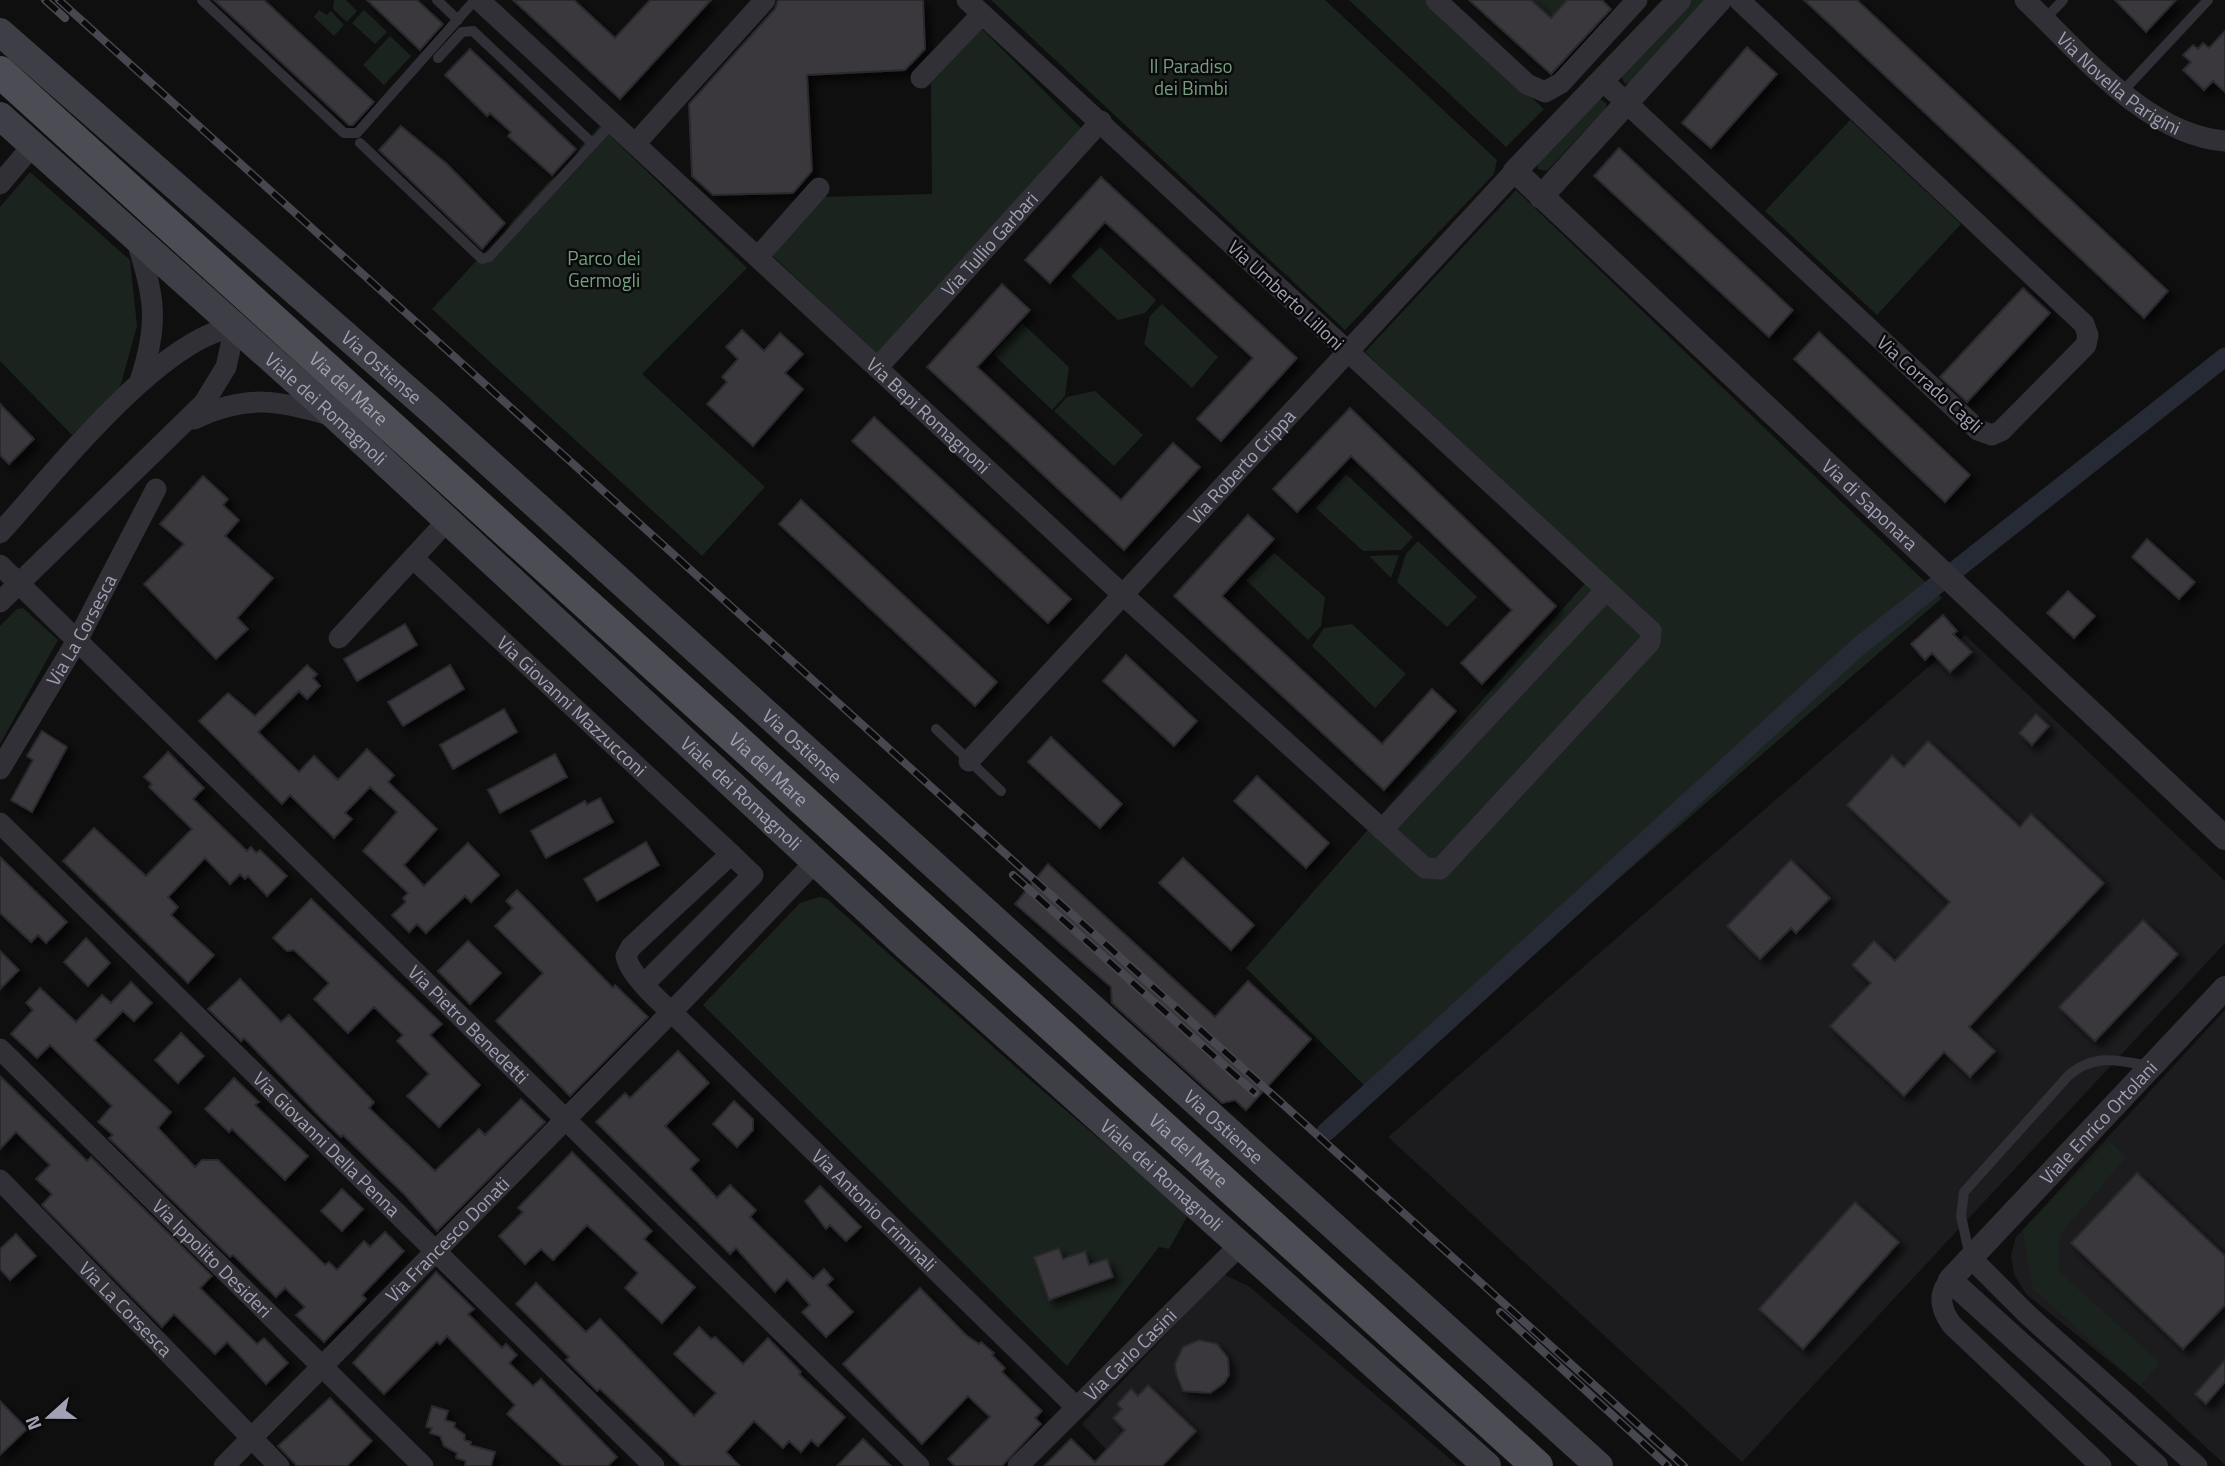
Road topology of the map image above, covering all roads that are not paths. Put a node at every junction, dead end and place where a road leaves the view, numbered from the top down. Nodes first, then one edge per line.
1 (202, 0) edge
2 (437, 0) edge
3 (477, 0) edge
4 (765, 0) edge
5 (1436, 0) edge
6 (1637, 0) edge
7 (1679, 0) edge
8 (1739, 0) edge
9 (2025, 0) edge
10 (2063, 0) edge
11 (2207, 0) edge
12 (1717, 2) edge
13 (975, 7) edge
14 (2045, 19) junction
15 (458, 20) junction
16 (0, 32) edge
17 (438, 58) dead end
18 (0, 72) edge
19 (921, 78) dead end
20 (1603, 81) junction
21 (2123, 91) junction
22 (1627, 103) junction
23 (0, 116) edge
24 (1101, 121) junction
25 (612, 123) junction
26 (2225, 141) edge
27 (360, 143) dead end
28 (593, 144) junction
29 (635, 144) junction
30 (33, 145) junction
31 (1515, 171) junction
32 (0, 184) edge
33 (819, 188) dead end
34 (1541, 197) junction
35 (136, 238) junction
36 (758, 257) junction
37 (235, 327) junction
38 (1346, 351) junction
39 (878, 367) junction
40 (140, 381) junction
41 (336, 418) junction
42 (186, 424) junction
43 (156, 489) dead end
44 (447, 521) junction
45 (0, 533) edge
46 (413, 558) junction
47 (0, 565) edge
48 (18, 584) junction
49 (1606, 590) junction
50 (1122, 594) junction
51 (0, 602) edge
52 (339, 638) dead end
53 (78, 639) junction
54 (936, 729) dead end
55 (969, 761) junction
56 (0, 769) edge
57 (1001, 792) dead end
58 (0, 823) edge
59 (1382, 830) junction
60 (2225, 838) edge
61 (731, 853) junction
62 (815, 862) junction
63 (644, 984) junction
64 (2225, 988) edge
65 (672, 1012) junction
66 (0, 1049) edge
67 (2152, 1066) junction
68 (565, 1118) junction
69 (0, 1180) edge
70 (1241, 1244) junction
71 (436, 1251) junction
72 (1970, 1258) junction
73 (1950, 1280) junction
74 (322, 1367) junction
75 (1076, 1407) junction
76 (1563, 1434) junction
77 (252, 1439) junction
78 (224, 1466) edge
79 (279, 1466) edge
80 (423, 1466) edge
81 (654, 1466) edge
82 (919, 1466) edge
83 (1018, 1466) edge
84 (1487, 1466) edge
85 (1537, 1466) edge
86 (1599, 1466) edge
87 (1608, 1466) edge
88 (2101, 1466) edge
89 (2156, 1466) edge
90 (2197, 1466) edge

1 - 15 lane
2 - 15 lane
3 - 15 lane
3 - 25 street, Via Bepi Romagnoni
4 - 29 street
5 - 6 street
7 - 20 street
8 - 22 street, Via Corrado Cagli
9 - 14 street, Via Novella Parigini
10 - 14 lane
11 - 21 lane
12 - 22 street
13 - 19 street
13 - 24 street, Via Umberto Lilloni
14 - 21 street, Via Novella Parigini
16 - 76 main road, Via Ostiense
17 - 28 lane
18 - 85 main road, Via del Mare
20 - 22 street, Via Corrado Cagli
20 - 31 street
21 - 26 street, Via Novella Parigini
22 - 34 street
23 - 30 main road, Viale dei Romagnoli
24 - 38 street, Via Umberto Lilloni
24 - 39 street, Via Tullio Garbari
25 - 28 lane
25 - 29 street, Via Bepi Romagnoni
27 - 28 lane
29 - 36 street, Via Bepi Romagnoni
30 - 32 street
30 - 35 main road, Viale dei Romagnoli
31 - 34 street, Via di Saponara
31 - 38 street, Via Roberto Crippa
33 - 36 street
34 - 60 street, Via di Saponara
35 - 37 main road, Viale dei Romagnoli
35 - 40 street
36 - 39 street, Via Bepi Romagnoni
37 - 40 street
37 - 41 main road, Viale dei Romagnoli
37 - 42 street
38 - 49 street, Via Umberto Lilloni
38 - 50 street, Via Roberto Crippa
39 - 50 street, Via Bepi Romagnoni
40 - 45 street
41 - 42 street
41 - 44 main road, Viale dei Romagnoli
42 - 48 street
43 - 53 street, Via La Corsesca
44 - 46 street
44 - 62 main road, Viale dei Romagnoli
46 - 52 street
46 - 61 street, Via Giovanni Mazzucconi
47 - 48 street, Via Pietro Benedetti
48 - 51 street
48 - 53 street, Via Pietro Benedetti
49 - 59 street
49 - 59 street, Via Umberto Lilloni
50 - 55 street, Via Roberto Crippa
50 - 59 street, Via Bepi Romagnoni
53 - 56 street, Via La Corsesca
53 - 68 street, Via Pietro Benedetti
54 - 55 lane
55 - 57 lane
58 - 71 street, Via Giovanni Della Penna
61 - 63 street
61 - 63 street
62 - 65 street, Via Francesco Donati
62 - 70 main road, Viale dei Romagnoli
63 - 65 street
64 - 67 street, Viale Enrico Ortolani
65 - 68 street, Via Francesco Donati
65 - 75 street, Via Antonio Criminali
66 - 74 street, Via Ippolito Desideri
67 - 72 street, Viale Enrico Ortolani
67 - 72 lane
68 - 71 street, Via Francesco Donati
68 - 82 street, Via Pietro Benedetti
69 - 77 street, Via La Corsesca
70 - 75 street, Via Carlo Casini
70 - 84 main road, Viale dei Romagnoli
71 - 74 street, Via Francesco Donati
71 - 81 street, Via Giovanni Della Penna
72 - 73 street, Viale Enrico Ortolani
72 - 90 street
73 - 88 street
73 - 89 street
74 - 77 street, Via Francesco Donati
74 - 80 street, Via Ippolito Desideri
75 - 83 street, Via Carlo Casini
76 - 86 main road, Via Ostiense
76 - 87 main road
77 - 78 street, Via Francesco Donati
77 - 79 street, Via La Corsesca

